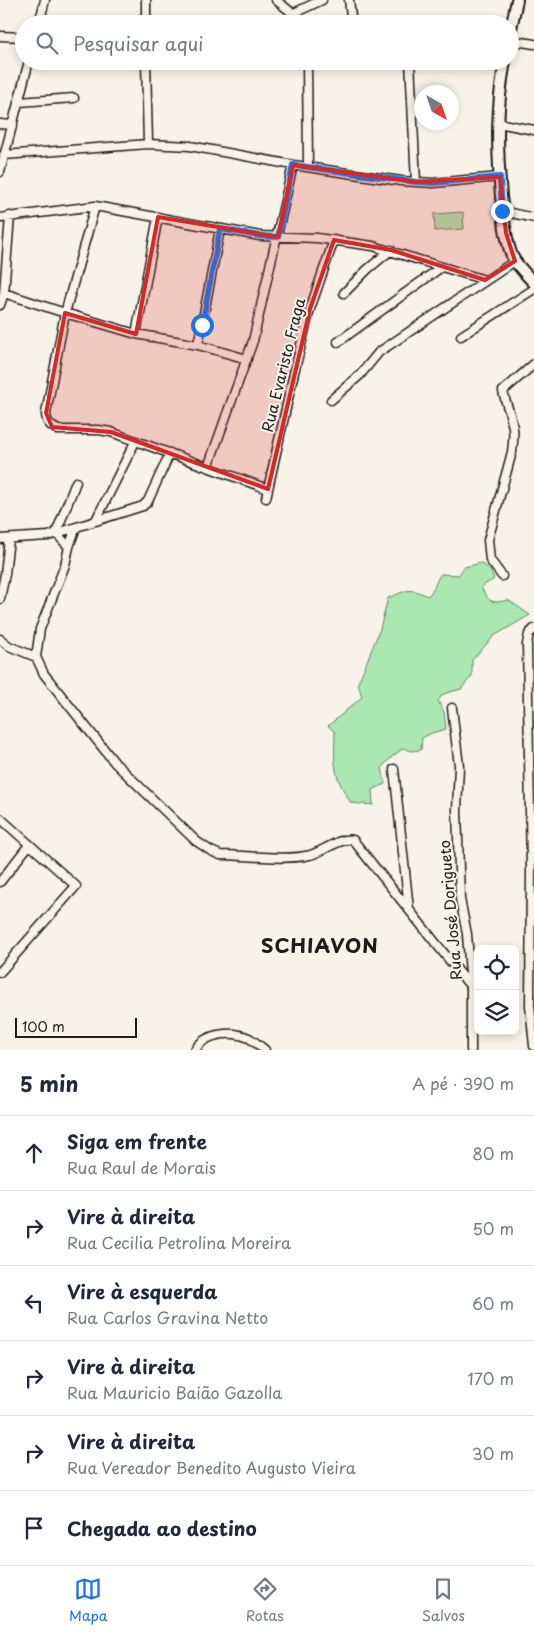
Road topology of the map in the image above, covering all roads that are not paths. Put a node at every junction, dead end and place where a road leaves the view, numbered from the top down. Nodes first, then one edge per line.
1 (46, 0) edge
2 (146, 0) edge
3 (276, 0) edge
4 (322, 0) edge
5 (349, 0) edge
6 (517, 0) edge
7 (294, 13) joint
8 (42, 15) edge
9 (146, 15) edge
10 (351, 15) edge
11 (514, 15) edge
12 (0, 36) edge
13 (15, 37) edge
14 (519, 42) edge
15 (534, 44) edge
16 (27, 70) edge
17 (146, 70) edge
18 (307, 70) edge
19 (410, 70) edge
20 (503, 70) edge
21 (74, 98) dead end
22 (19, 102) junction
23 (498, 123) junction
24 (0, 124) edge
25 (13, 125) junction
26 (534, 130) edge
27 (148, 144) junction
28 (4, 155) junction
29 (293, 165) junction
30 (308, 167) junction
31 (0, 172) edge
32 (500, 177) junction
33 (416, 182) junction
34 (95, 206) junction
35 (502, 211) junction
36 (10, 216) junction
37 (158, 217) junction
38 (0, 218) edge
39 (534, 218) edge
40 (220, 229) junction
41 (278, 237) junction
42 (334, 240) junction
43 (390, 250) junction
44 (515, 261) junction
45 (440, 268) junction
46 (485, 280) junction
47 (534, 283) edge
48 (534, 289) edge
49 (4, 293) junction
50 (344, 293) dead end
51 (0, 304) edge
52 (65, 313) junction
53 (136, 334) junction
54 (461, 336) dead end
55 (338, 342) dead end
56 (198, 345) junction
57 (247, 360) junction
58 (534, 364) edge
59 (331, 400) dead end
60 (135, 442) junction
61 (170, 453) junction
62 (208, 467) junction
63 (76, 482) dead end
64 (268, 489) junction
65 (266, 498) dead end
66 (96, 520) junction
67 (76, 527) junction
68 (56, 533) junction
69 (0, 538) edge
70 (9, 539) junction
71 (69, 547) junction
72 (502, 576) dead end
73 (0, 599) edge
74 (534, 629) edge
75 (0, 639) edge
76 (36, 657) junction
77 (452, 708) dead end
78 (531, 741) edge
79 (394, 769) dead end
80 (0, 818) edge
81 (29, 845) junction
82 (532, 855) edge
83 (0, 882) edge
84 (409, 909) junction
85 (0, 972) edge
86 (471, 987) junction
87 (534, 1046) edge
88 (195, 1050) edge
89 (265, 1050) edge
90 (471, 1050) edge

1 - 8 street
2 - 9 street
3 - 7 street
4 - 7 street
5 - 10 street
6 - 11 street
12 - 13 street
14 - 15 street
16 - 22 street
17 - 27 street
18 - 30 street
19 - 33 street
20 - 23 street
21 - 22 street
22 - 25 street
23 - 26 street
23 - 32 street
24 - 25 street
25 - 28 street
27 - 28 street
27 - 29 street
28 - 31 street
29 - 30 street
29 - 41 street
30 - 33 street
32 - 33 street
32 - 35 street
34 - 36 street
34 - 37 street
34 - 52 street
35 - 39 street
35 - 44 street
36 - 38 street
36 - 49 street
37 - 40 street
37 - 53 street
40 - 41 street
40 - 56 street
41 - 42 street
41 - 57 street
42 - 43 street
42 - 64 street, Rua Evaristo Fraga
43 - 45 street
43 - 50 street
44 - 46 street
44 - 47 street
45 - 46 street
45 - 55 street
46 - 59 street
48 - 54 street
49 - 51 street
49 - 52 street
52 - 53 street
52 - 60 street
53 - 56 street
56 - 57 street
57 - 62 street
58 - 72 street
60 - 61 street
60 - 66 street
61 - 62 street
61 - 66 street
62 - 64 street
63 - 68 street
64 - 65 street, Rua Evaristo Fraga
66 - 67 street
67 - 68 street
67 - 71 street
68 - 70 street
68 - 71 street
69 - 70 street
70 - 73 street
71 - 76 street
74 - 78 street
75 - 76 street
76 - 84 street
77 - 86 street, Rua José Dorigueto
78 - 82 street
79 - 84 street
80 - 81 street
81 - 83 street
81 - 85 street
82 - 87 street
84 - 86 street
86 - 90 street, Rua José Dorigueto
88 - 89 street

